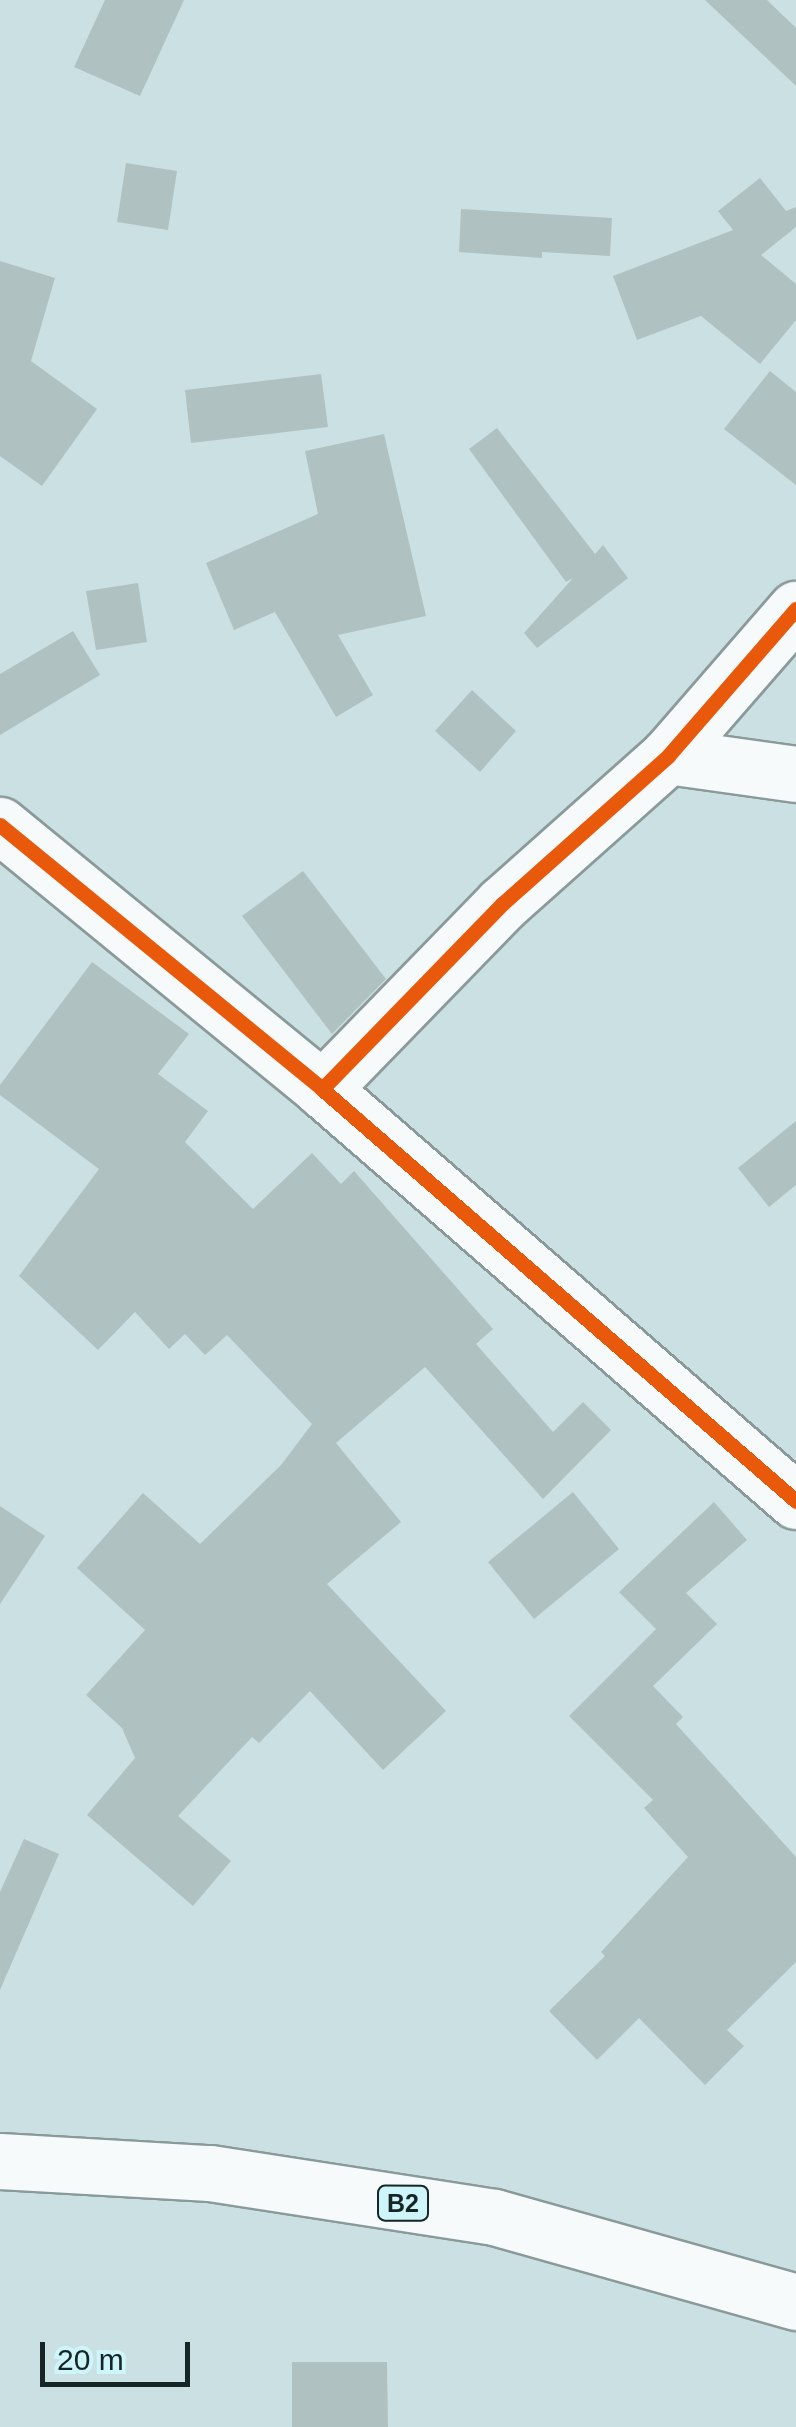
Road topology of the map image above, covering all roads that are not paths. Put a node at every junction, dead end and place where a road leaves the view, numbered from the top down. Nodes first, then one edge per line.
1 (796, 609) edge
2 (668, 756) junction
3 (796, 774) edge
4 (0, 825) edge
5 (322, 1089) junction
6 (796, 1501) edge
7 (0, 2161) edge
8 (796, 2302) edge

1 - 2 main road
2 - 3 main road
2 - 5 main road
4 - 5 main road
5 - 6 main road
7 - 8 main road, B2

